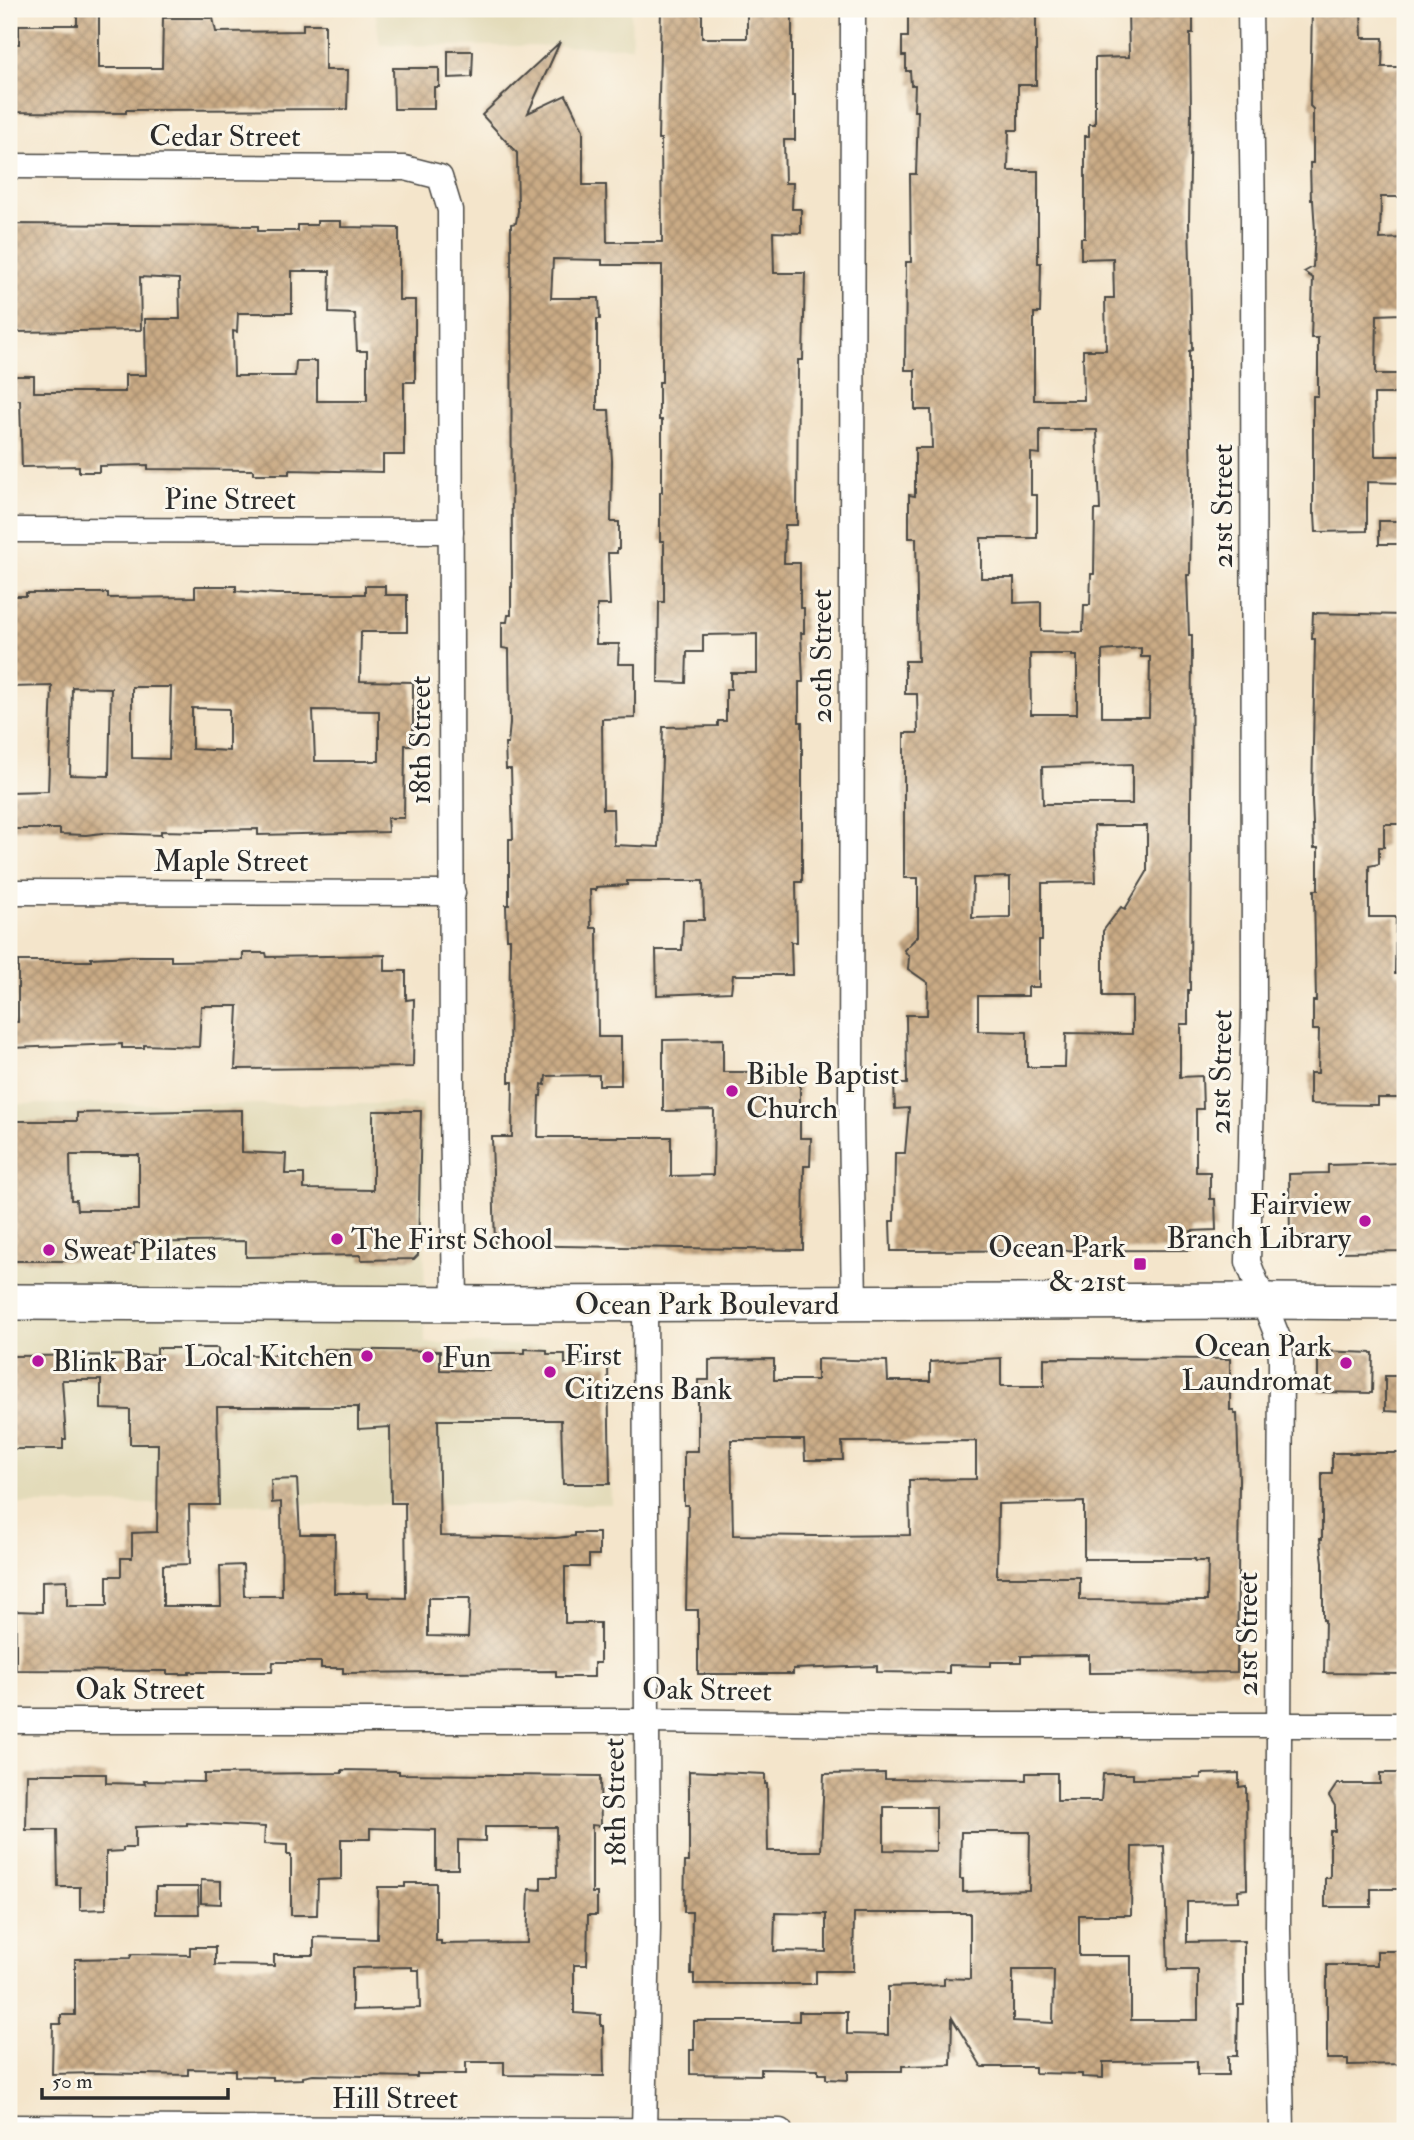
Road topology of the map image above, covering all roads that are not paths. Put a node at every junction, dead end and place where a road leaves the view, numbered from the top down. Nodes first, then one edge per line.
1 (853, 9) edge
2 (1250, 9) edge
3 (9, 166) edge
4 (440, 177) joint
5 (9, 530) edge
6 (451, 531) junction
7 (9, 892) edge
8 (453, 893) junction
9 (1263, 1301) junction
10 (9, 1302) edge
11 (1405, 1302) edge
12 (455, 1303) junction
13 (645, 1303) junction
14 (853, 1303) junction
15 (9, 1721) edge
16 (646, 1721) junction
17 (1279, 1723) junction
18 (1405, 1725) edge
19 (9, 2127) edge
20 (644, 2131) edge
21 (780, 2131) edge
22 (1282, 2131) edge

1 - 14 street, 20th Street
2 - 9 street, 21st Street
3 - 4 street, Cedar Street
4 - 6 street, 18th Street
5 - 6 street, Pine Street
6 - 8 street, 18th Street
7 - 8 street, Maple Street
8 - 12 street, 18th Street
9 - 11 street, Ocean Park Boulevard
9 - 14 street, Ocean Park Boulevard
9 - 17 street, 21st Street
10 - 12 street, Ocean Park Boulevard
12 - 13 street, Ocean Park Boulevard
13 - 14 street, Ocean Park Boulevard
13 - 16 street, 18th Street
15 - 16 street, Oak Street
16 - 17 street, Oak Street
16 - 20 street, 18th Street
17 - 18 street, Oak Street
17 - 22 street, 21st Street
19 - 20 street, Hill Street
20 - 21 street, Hill Street

